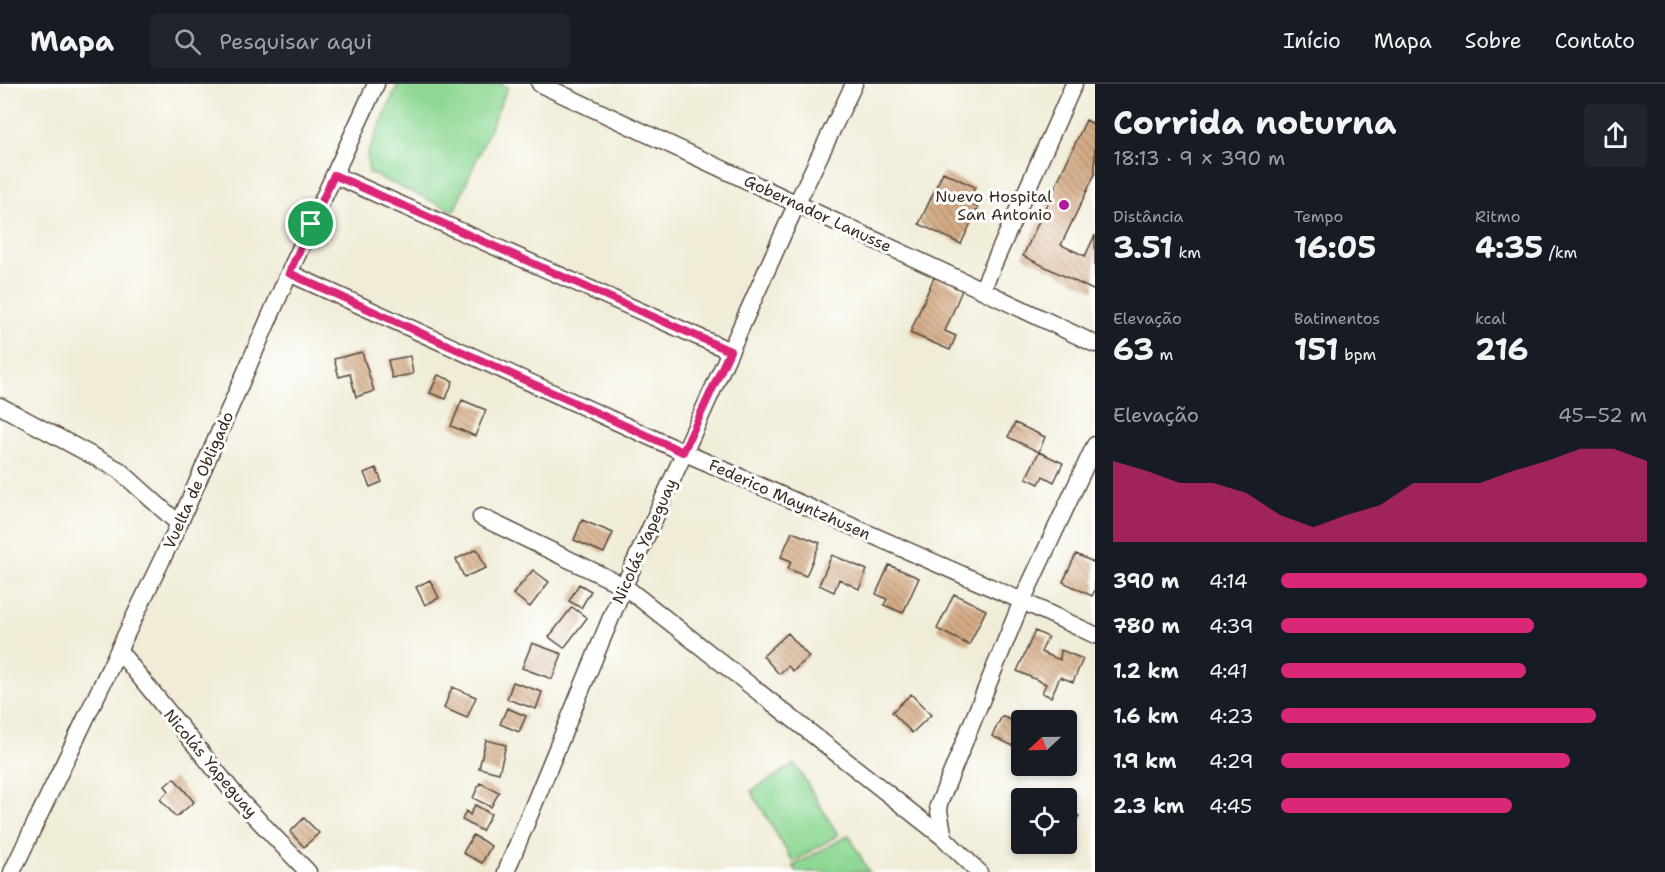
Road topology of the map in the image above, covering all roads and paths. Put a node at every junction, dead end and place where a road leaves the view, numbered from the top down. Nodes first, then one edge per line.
1 (376, 84) edge
2 (540, 84) edge
3 (854, 84) edge
4 (1074, 84) edge
5 (334, 175) junction
6 (797, 203) junction
7 (289, 273) junction
8 (982, 290) junction
9 (1095, 344) edge
10 (730, 351) junction
11 (0, 406) edge
12 (1095, 445) edge
13 (683, 452) junction
14 (481, 517) dead end
15 (179, 524) junction
16 (624, 586) junction
17 (1022, 602) junction
18 (1095, 635) edge
19 (119, 651) junction
20 (944, 838) junction
21 (12, 872) edge
22 (308, 872) edge
23 (506, 872) edge
24 (979, 872) edge

1 - 5 street, Vuelta de Obligado
2 - 6 street, Gobernador Lanusse
3 - 6 street, Nicolás Yapeguay
4 - 8 street
5 - 7 street, Vuelta de Obligado
5 - 10 street
6 - 8 street, Gobernador Lanusse
6 - 10 street, Nicolás Yapeguay
7 - 13 street, Federico Mayntzhusen
7 - 15 street, Vuelta de Obligado
8 - 9 street, Gobernador Lanusse
10 - 13 street, Nicolás Yapeguay
11 - 15 street
12 - 17 street
13 - 16 street, Nicolás Yapeguay
13 - 17 street, Federico Mayntzhusen
14 - 16 street
15 - 19 street, Vuelta de Obligado
16 - 20 street
16 - 23 street, Nicolás Yapeguay
17 - 18 street, Federico Mayntzhusen
17 - 20 street
19 - 21 street, Vuelta de Obligado
19 - 22 street, Nicolás Yapeguay
20 - 24 street

